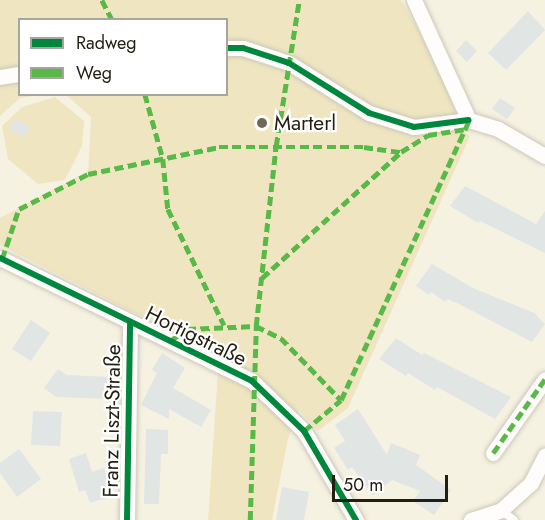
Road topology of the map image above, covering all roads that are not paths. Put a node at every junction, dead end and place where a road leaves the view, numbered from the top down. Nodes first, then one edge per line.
1 (414, 0) edge
2 (228, 48) edge
3 (18, 74) edge
4 (0, 76) edge
5 (469, 120) junction
6 (545, 156) edge
7 (0, 258) edge
8 (130, 322) junction
9 (545, 379) edge
10 (493, 453) dead end
11 (545, 456) edge
12 (501, 510) junction
13 (127, 520) edge
14 (356, 520) edge
15 (471, 520) edge
16 (514, 520) edge

1 - 5 street
2 - 5 street
3 - 4 street
5 - 6 street
7 - 8 street, Hortigstraße
8 - 13 street, Franz Liszt-Straße
8 - 14 street, Hortigstraße
9 - 10 street
11 - 12 street
12 - 15 street
12 - 16 lane

